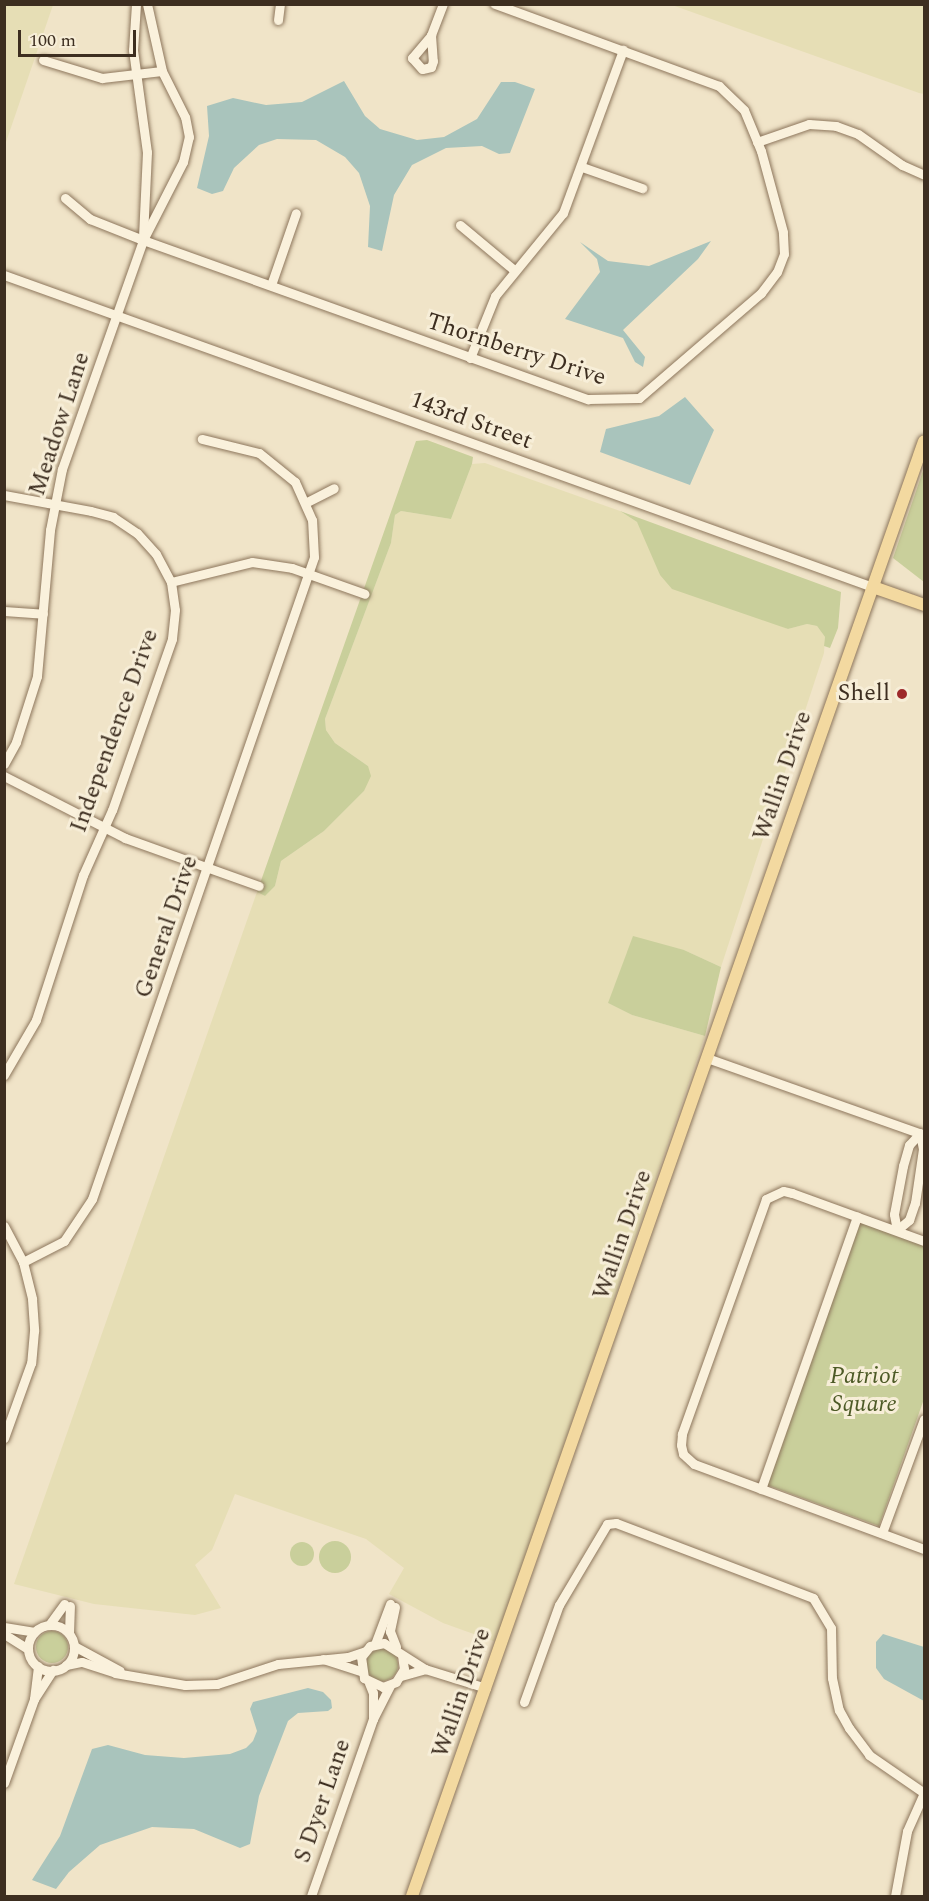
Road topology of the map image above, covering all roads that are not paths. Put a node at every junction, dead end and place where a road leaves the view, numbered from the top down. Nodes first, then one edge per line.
1 (136, 4) edge
2 (147, 4) edge
3 (280, 4) edge
4 (443, 4) edge
5 (495, 4) edge
6 (278, 20) dead end
7 (431, 35) dead end
8 (623, 50) junction
9 (43, 60) dead end
10 (162, 71) junction
11 (137, 77) junction
12 (757, 142) junction
13 (582, 167) junction
14 (924, 175) edge
15 (642, 188) dead end
16 (65, 198) dead end
17 (296, 213) dead end
18 (460, 225) dead end
19 (143, 240) junction
20 (514, 270) junction
21 (4, 275) edge
22 (271, 285) junction
23 (117, 315) junction
24 (470, 357) junction
25 (202, 439) dead end
26 (924, 441) edge
27 (334, 488) dead end
28 (4, 495) edge
29 (307, 502) junction
30 (54, 504) junction
31 (310, 575) junction
32 (171, 582) junction
33 (873, 587) junction
34 (365, 594) dead end
35 (924, 605) edge
36 (4, 612) edge
37 (44, 614) junction
38 (4, 764) edge
39 (4, 776) edge
40 (103, 828) junction
41 (208, 867) junction
42 (259, 885) dead end
43 (707, 1058) junction
44 (4, 1075) edge
45 (922, 1134) edge
46 (857, 1216) junction
47 (4, 1226) edge
48 (897, 1230) junction
49 (924, 1240) edge
50 (23, 1262) junction
51 (924, 1419) edge
52 (4, 1438) edge
53 (761, 1488) junction
54 (882, 1533) junction
55 (924, 1549) edge
56 (49, 1625) junction
57 (4, 1627) edge
58 (35, 1632) junction
59 (69, 1633) junction
60 (4, 1634) edge
61 (375, 1644) junction
62 (74, 1646) junction
63 (28, 1649) junction
64 (365, 1651) junction
65 (399, 1652) junction
66 (323, 1659) junction
67 (66, 1665) junction
68 (38, 1666) junction
69 (425, 1669) junction
70 (53, 1670) junction
71 (120, 1671) junction
72 (360, 1671) junction
73 (401, 1676) junction
74 (369, 1683) junction
75 (390, 1686) junction
76 (486, 1688) junction
77 (34, 1699) junction
78 (524, 1702) dead end
79 (373, 1719) junction
80 (4, 1782) edge
81 (924, 1793) edge
82 (416, 1892) edge
83 (311, 1896) edge
84 (895, 1896) edge

1 - 11 street, Meadow Lane
2 - 10 street, Meadow Lane
3 - 6 street
4 - 7 street
5 - 8 street, Thornberry Drive
8 - 12 street, Thornberry Drive
8 - 13 street
9 - 11 street
10 - 11 street
10 - 19 street, Meadow Lane
11 - 19 street, Meadow Lane
12 - 14 street
12 - 24 street, Thornberry Drive
13 - 15 street
13 - 20 street
16 - 19 street, Thornberry Drive
17 - 22 street
18 - 20 street
19 - 22 street, Thornberry Drive
19 - 23 street, Meadow Lane
20 - 24 street
21 - 23 street, 143rd Street
22 - 24 street, Thornberry Drive
23 - 30 street, Meadow Lane
23 - 33 street, 143rd Street
25 - 29 street
26 - 33 main road, Wallin Drive
27 - 29 street
28 - 30 street, Independence Drive
29 - 31 street, General Drive
30 - 32 street, Independence Drive
30 - 37 street, Meadow Lane
31 - 32 street
31 - 34 street
31 - 41 street, General Drive
32 - 40 street, Independence Drive
33 - 35 main road, 143rd Street
33 - 43 main road, Wallin Drive
36 - 37 street
37 - 38 street, Meadow Lane
39 - 40 street
40 - 41 street
40 - 44 street, Independence Drive
41 - 42 street
41 - 50 street, General Drive
43 - 45 street
43 - 76 main road, Wallin Drive
45 - 48 street
45 - 48 street
46 - 48 street
46 - 53 street
46 - 53 street
47 - 50 street
48 - 49 street
50 - 52 street
51 - 54 street
53 - 54 street
54 - 55 street
56 - 58 street
56 - 59 street
56 - 59 street
57 - 58 street
58 - 63 street
59 - 62 street
60 - 63 street
61 - 64 street
61 - 65 street
61 - 65 street
62 - 67 street
62 - 71 street
63 - 68 street
64 - 66 street
64 - 72 street
65 - 69 street
65 - 73 street
66 - 71 street
66 - 72 street
67 - 70 street
67 - 71 street
68 - 70 street
68 - 77 street
69 - 73 street
69 - 76 street
70 - 77 street
72 - 74 street
73 - 75 street
74 - 75 street
74 - 79 street
75 - 79 street
76 - 82 main road, Wallin Drive
77 - 80 street
78 - 81 street
79 - 83 street, S Dyer Lane
81 - 84 street

